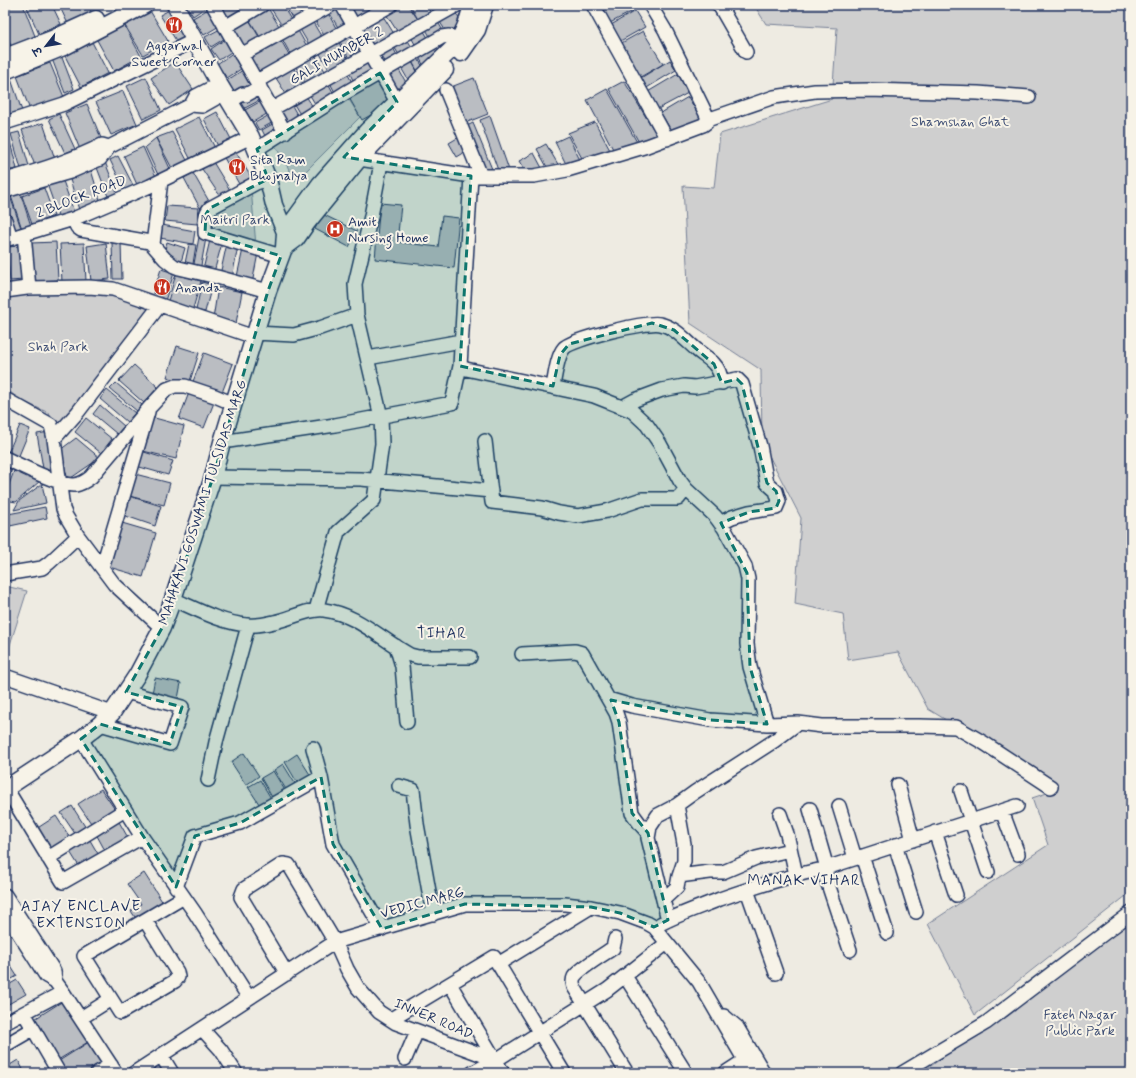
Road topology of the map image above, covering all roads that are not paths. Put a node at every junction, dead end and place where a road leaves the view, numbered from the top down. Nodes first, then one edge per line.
1 (123, 5) edge
2 (145, 5) edge
3 (175, 5) edge
4 (213, 5) edge
5 (262, 5) edge
6 (331, 5) edge
7 (342, 5) edge
8 (391, 5) edge
9 (457, 5) edge
10 (472, 5) edge
11 (485, 5) edge
12 (593, 5) edge
13 (650, 5) edge
14 (719, 5) edge
15 (354, 26) junction
16 (225, 27) junction
17 (460, 39) junction
18 (195, 40) junction
19 (746, 52) dead end
20 (241, 55) junction
21 (370, 55) junction
22 (5, 56) edge
23 (5, 71) edge
24 (380, 73) junction
25 (258, 84) junction
26 (446, 90) dead end
27 (225, 93) junction
28 (1029, 97) dead end
29 (397, 102) junction
30 (272, 109) junction
31 (706, 122) junction
32 (5, 123) edge
33 (285, 132) junction
34 (667, 139) junction
35 (254, 143) junction
36 (108, 147) junction
37 (359, 159) junction
38 (381, 163) junction
39 (476, 176) junction
40 (5, 179) edge
41 (268, 179) junction
42 (161, 181) junction
43 (5, 190) edge
44 (73, 219) junction
45 (5, 220) edge
46 (24, 234) junction
47 (8, 239) edge
48 (153, 244) junction
49 (284, 245) junction
50 (29, 288) junction
51 (5, 291) edge
52 (268, 291) junction
53 (160, 305) junction
54 (357, 315) junction
55 (255, 335) junction
56 (461, 341) junction
57 (368, 358) junction
58 (460, 366) junction
59 (722, 383) junction
60 (553, 386) junction
61 (5, 399) edge
62 (234, 404) junction
63 (150, 407) junction
64 (622, 407) junction
65 (381, 417) junction
66 (54, 439) junction
67 (485, 441) dead end
68 (222, 442) junction
69 (5, 458) edge
70 (213, 477) junction
71 (377, 481) junction
72 (60, 482) junction
73 (686, 489) junction
74 (491, 490) junction
75 (720, 523) junction
76 (78, 536) junction
77 (102, 568) junction
78 (5, 574) edge
79 (173, 599) junction
80 (316, 610) junction
81 (248, 626) junction
82 (162, 628) junction
83 (396, 646) junction
84 (522, 654) dead end
85 (470, 657) dead end
86 (5, 676) edge
87 (126, 692) junction
88 (608, 699) junction
89 (112, 713) junction
90 (407, 722) dead end
91 (798, 723) junction
92 (100, 724) junction
93 (767, 724) junction
94 (81, 739) junction
95 (313, 748) dead end
96 (321, 777) junction
97 (208, 780) dead end
98 (898, 785) dead end
99 (399, 786) dead end
100 (1051, 787) dead end
101 (6, 789) edge
102 (961, 791) dead end
103 (677, 805) junction
104 (840, 806) dead end
105 (1017, 806) dead end
106 (810, 809) dead end
107 (125, 810) junction
108 (1002, 811) junction
109 (780, 814) dead end
110 (971, 821) junction
111 (935, 832) junction
112 (648, 833) junction
113 (142, 837) junction
114 (913, 840) junction
115 (895, 845) junction
116 (790, 850) junction
117 (1018, 854) dead end
118 (859, 857) junction
119 (48, 858) junction
120 (825, 868) junction
121 (988, 872) dead end
122 (796, 875) junction
123 (678, 876) junction
124 (747, 890) junction
125 (180, 892) junction
126 (5, 895) edge
127 (956, 895) dead end
128 (663, 900) junction
129 (591, 907) junction
130 (5, 912) edge
131 (916, 912) dead end
132 (1131, 913) edge
133 (433, 914) junction
134 (144, 920) junction
135 (668, 920) junction
136 (382, 928) junction
137 (654, 928) junction
138 (887, 933) dead end
139 (615, 939) dead end
140 (335, 942) junction
141 (667, 943) junction
142 (850, 950) dead end
143 (498, 964) junction
144 (776, 973) dead end
145 (287, 974) junction
146 (625, 976) junction
147 (55, 980) junction
148 (450, 984) junction
149 (63, 992) junction
150 (249, 998) junction
151 (111, 999) junction
152 (584, 1004) junction
153 (714, 1007) junction
154 (24, 1013) junction
155 (81, 1018) junction
156 (391, 1019) junction
157 (5, 1023) edge
158 (33, 1029) junction
159 (202, 1029) junction
160 (417, 1030) junction
161 (539, 1033) junction
162 (6, 1042) edge
163 (161, 1055) junction
164 (405, 1059) dead end
165 (496, 1060) junction
166 (744, 1060) junction
167 (113, 1069) edge
168 (59, 1073) edge
169 (97, 1073) edge
170 (134, 1073) edge
171 (172, 1073) edge
172 (236, 1073) edge
173 (472, 1073) edge
174 (504, 1073) edge
175 (564, 1073) edge
176 (627, 1073) edge
177 (686, 1073) edge
178 (725, 1073) edge
179 (752, 1073) edge
180 (764, 1073) edge
181 (902, 1073) edge

1 - 22 street
2 - 23 street
3 - 18 street
4 - 16 street
5 - 16 street
6 - 20 street
7 - 15 street
8 - 15 street
9 - 21 street, GALI NUMBER 2
10 - 17 street, MAHAKAVI GOSWAMI TULSIDAS MARG
11 - 37 street, MAHAKAVI GOSWAMI TULSIDAS MARG
12 - 34 street
13 - 31 street
14 - 19 street
15 - 21 street
15 - 25 street
16 - 20 street
17 - 24 street, 2 BLOCK ROAD
17 - 29 street, MAHAKAVI GOSWAMI TULSIDAS MARG
18 - 27 street
18 - 32 street
20 - 25 street
21 - 24 street
21 - 30 street, GALI NUMBER 2
24 - 29 street
24 - 33 street, 2 BLOCK ROAD
25 - 27 street
25 - 30 street
26 - 39 street
27 - 35 street
27 - 36 street
28 - 31 street
29 - 49 street, MAHAKAVI GOSWAMI TULSIDAS MARG
30 - 33 street
31 - 34 street
33 - 35 street, 2 BLOCK ROAD
34 - 39 street
35 - 41 street
35 - 42 street, 2 BLOCK ROAD
36 - 40 street
36 - 43 street
37 - 38 street
37 - 49 street, MAHAKAVI GOSWAMI TULSIDAS MARG
38 - 39 street
38 - 54 street
39 - 56 street
41 - 49 street
41 - 49 street
42 - 44 street, 2 BLOCK ROAD
42 - 48 street
44 - 46 street, 2 BLOCK ROAD
44 - 48 street
45 - 47 street
46 - 47 street, 2 BLOCK ROAD
46 - 50 street
48 - 52 street
49 - 52 street, MAHAKAVI GOSWAMI TULSIDAS MARG
50 - 51 street
50 - 53 street
52 - 55 street, MAHAKAVI GOSWAMI TULSIDAS MARG
53 - 55 street
53 - 66 street
54 - 55 street
54 - 57 street
55 - 62 street, MAHAKAVI GOSWAMI TULSIDAS MARG
56 - 57 street
56 - 58 street
57 - 65 street
58 - 60 street
58 - 65 street
59 - 60 street
59 - 64 street
59 - 75 street
60 - 64 street
61 - 66 street
62 - 63 street
62 - 68 street, MAHAKAVI GOSWAMI TULSIDAS MARG
63 - 72 street
63 - 77 street
64 - 73 street
65 - 68 street
65 - 71 street
66 - 72 street
67 - 74 street
68 - 70 street, MAHAKAVI GOSWAMI TULSIDAS MARG
69 - 72 street
70 - 71 street
70 - 79 street, MAHAKAVI GOSWAMI TULSIDAS MARG
71 - 74 street
71 - 80 street
72 - 76 street
73 - 74 street
73 - 75 street
75 - 93 street
76 - 77 street
76 - 78 street
77 - 82 street
79 - 81 street
79 - 82 street, MAHAKAVI GOSWAMI TULSIDAS MARG
80 - 81 street
80 - 83 street
81 - 97 street
82 - 87 street, MAHAKAVI GOSWAMI TULSIDAS MARG
83 - 85 street
83 - 90 street
84 - 88 street
86 - 89 street
87 - 89 street, MAHAKAVI GOSWAMI TULSIDAS MARG
87 - 92 street
88 - 93 street
88 - 112 street
89 - 92 street, MAHAKAVI GOSWAMI TULSIDAS MARG
91 - 93 street
91 - 100 street
91 - 103 street
92 - 94 street, MAHAKAVI GOSWAMI TULSIDAS MARG
94 - 101 street, MAHAKAVI GOSWAMI TULSIDAS MARG
94 - 107 street
95 - 96 street
96 - 125 street
96 - 136 street
98 - 114 street
99 - 133 street
101 - 119 street
102 - 110 street
103 - 112 street
103 - 123 street
104 - 118 street
105 - 108 street
106 - 120 street
107 - 113 street
107 - 119 street
108 - 110 street
108 - 117 street
109 - 116 street
110 - 111 street
110 - 121 street
111 - 114 street
111 - 127 street
112 - 128 street
113 - 119 street
113 - 125 street
114 - 115 street
115 - 118 street
115 - 131 street
116 - 122 street
116 - 123 street
118 - 120 street
118 - 138 street
120 - 122 street
120 - 142 street
122 - 124 street
123 - 128 street
124 - 135 street
124 - 144 street
125 - 134 street
125 - 150 street
126 - 147 street
128 - 135 street
129 - 133 street, VEDIC MARG
129 - 137 street, VEDIC MARG
129 - 143 street
130 - 147 street
132 - 181 street
133 - 136 street, VEDIC MARG
134 - 151 street
134 - 151 street
135 - 137 street
136 - 140 street, VEDIC MARG
137 - 141 street, VEDIC MARG
139 - 152 street
140 - 145 street, VEDIC MARG
140 - 145 street, INNER ROAD
140 - 156 street, INNER ROAD
141 - 146 street
141 - 153 street, VEDIC MARG
143 - 148 street
143 - 161 street
145 - 150 street, VEDIC MARG
146 - 152 street
146 - 177 street
147 - 149 street
148 - 156 street
148 - 165 street
149 - 154 street
149 - 155 street
150 - 159 street, VEDIC MARG
151 - 155 street
152 - 161 street
152 - 176 street
153 - 166 street, VEDIC MARG
153 - 180 street, VEDIC MARG
154 - 157 street
154 - 158 street
155 - 167 street
156 - 160 street, INNER ROAD
158 - 162 street
158 - 168 street
159 - 163 street, VEDIC MARG
159 - 172 street
160 - 164 street
160 - 165 street, INNER ROAD
161 - 165 street
161 - 175 street
163 - 170 street, VEDIC MARG
163 - 171 street
165 - 173 street
165 - 174 street
166 - 178 street
166 - 179 street, VEDIC MARG
167 - 169 street

